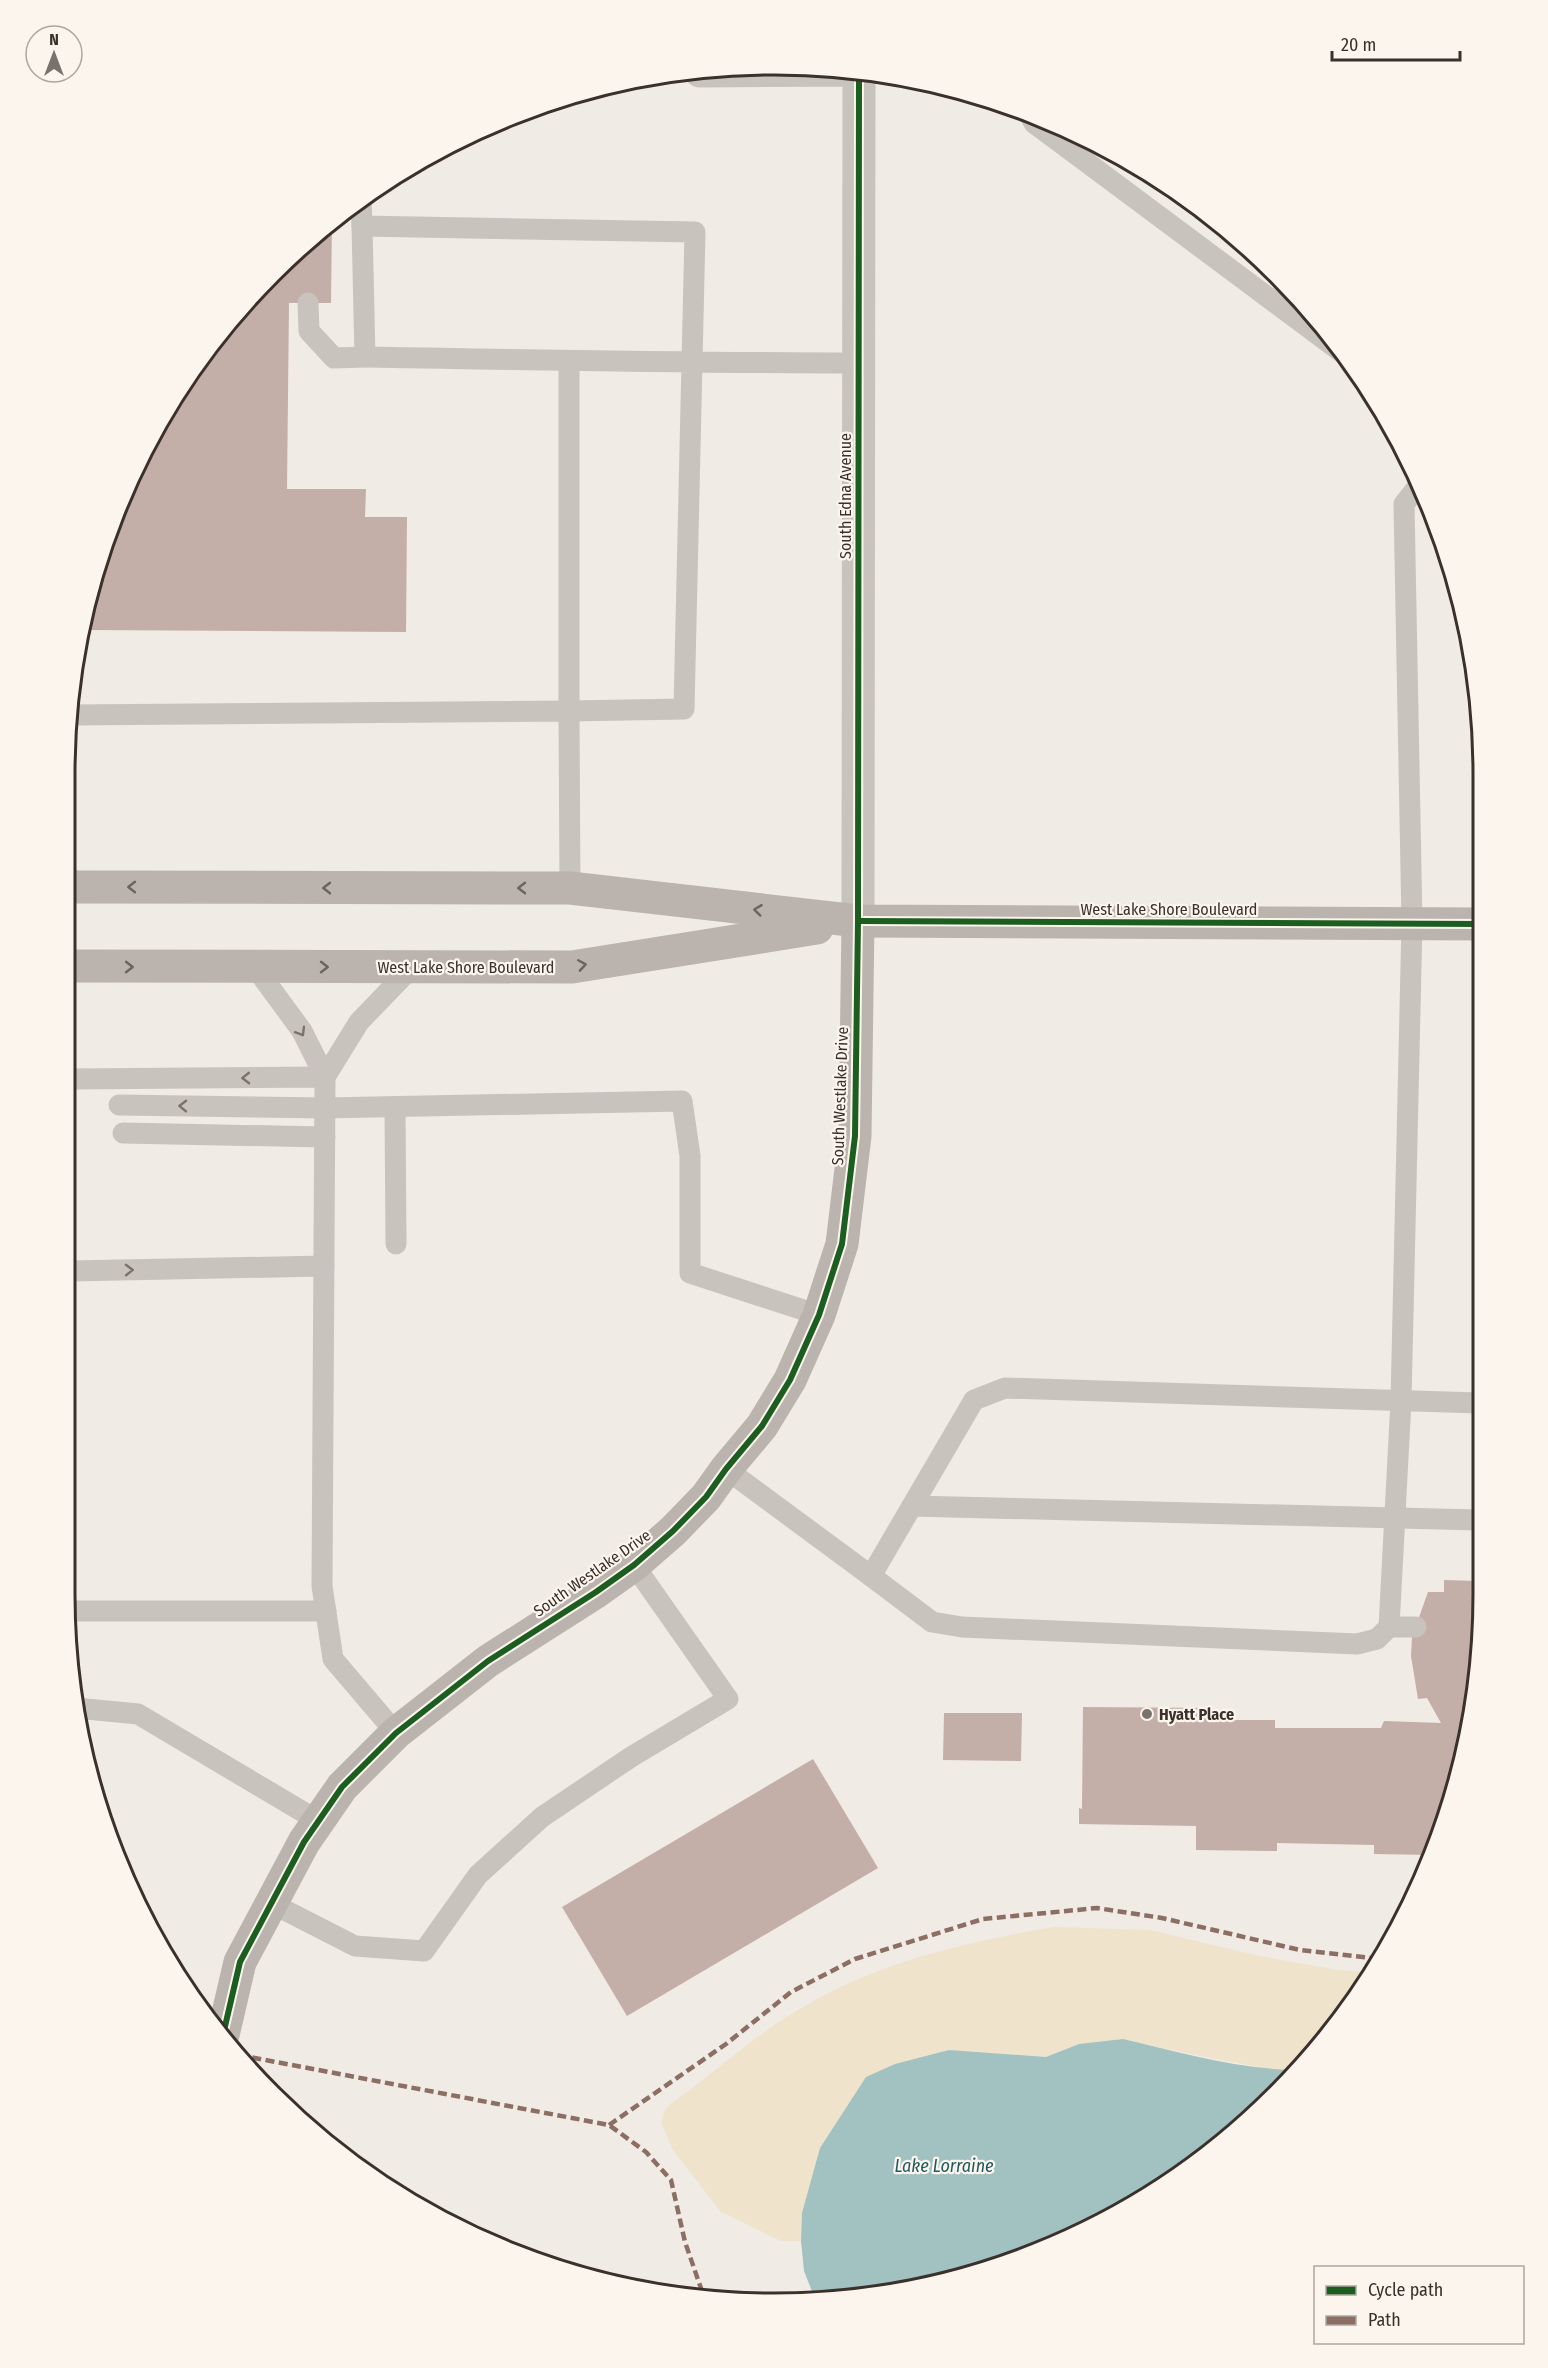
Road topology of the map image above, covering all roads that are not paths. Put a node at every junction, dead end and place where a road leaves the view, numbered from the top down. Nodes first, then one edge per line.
1 (859, 80) edge
2 (1040, 128) edge
3 (361, 210) edge
4 (362, 226) junction
5 (308, 303) dead end
6 (1318, 334) edge
7 (365, 357) junction
8 (569, 361) junction
9 (692, 363) junction
10 (859, 363) junction
11 (1413, 492) edge
12 (569, 711) junction
13 (77, 715) edge
14 (75, 887) edge
15 (570, 888) junction
16 (858, 921) junction
17 (1412, 924) junction
18 (1473, 924) edge
19 (75, 966) edge
20 (255, 967) junction
21 (412, 967) junction
22 (325, 1077) junction
23 (75, 1080) edge
24 (119, 1105) dead end
25 (395, 1107) junction
26 (325, 1108) junction
27 (123, 1133) dead end
28 (325, 1137) junction
29 (396, 1244) dead end
30 (324, 1266) junction
31 (75, 1271) edge
32 (819, 1315) junction
33 (1401, 1401) junction
34 (1473, 1403) edge
35 (726, 1469) junction
36 (912, 1506) junction
37 (1395, 1517) junction
38 (1473, 1520) edge
39 (634, 1565) junction
40 (871, 1576) junction
41 (75, 1611) edge
42 (326, 1611) junction
43 (1416, 1626) dead end
44 (1389, 1627) junction
45 (85, 1709) edge
46 (396, 1733) junction
47 (320, 1822) junction
48 (271, 1903) junction
49 (225, 2027) edge

1 - 10 street, South Edna Avenue
2 - 6 lane
3 - 4 lane
4 - 7 lane
4 - 9 lane
5 - 7 lane
7 - 8 lane
8 - 9 lane
8 - 12 lane
9 - 10 lane
9 - 12 lane
10 - 16 street, South Edna Avenue
11 - 17 lane
12 - 13 lane
12 - 15 lane
15 -> 14 street, West Lake Shore Boulevard
16 -> 15 street, West Lake Shore Boulevard
16 - 17 street, West Lake Shore Boulevard
21 -> 16 street, West Lake Shore Boulevard
16 - 32 street, South Westlake Drive
17 - 18 street, West Lake Shore Boulevard
17 - 33 lane
19 -> 20 street, West Lake Shore Boulevard
20 -> 21 street, West Lake Shore Boulevard
20 -> 22 lane
21 - 22 lane
22 -> 23 lane
22 - 26 lane
26 -> 24 lane
25 - 26 lane
25 - 29 lane
25 - 32 lane
26 - 28 lane
27 - 28 lane
28 - 30 lane
31 -> 30 lane
30 - 42 lane
32 - 35 street, South Westlake Drive
33 - 34 lane
33 - 36 lane
33 - 37 lane
35 - 39 street, South Westlake Drive
35 - 40 lane
36 - 37 lane
36 - 40 lane
37 - 38 lane
37 - 44 lane
39 - 46 street, South Westlake Drive
39 - 48 lane
40 - 44 lane
41 - 42 lane
42 - 46 lane
43 - 44 lane
45 - 47 lane
46 - 47 street, South Westlake Drive
47 - 48 street, South Westlake Drive
48 - 49 street, South Westlake Drive

